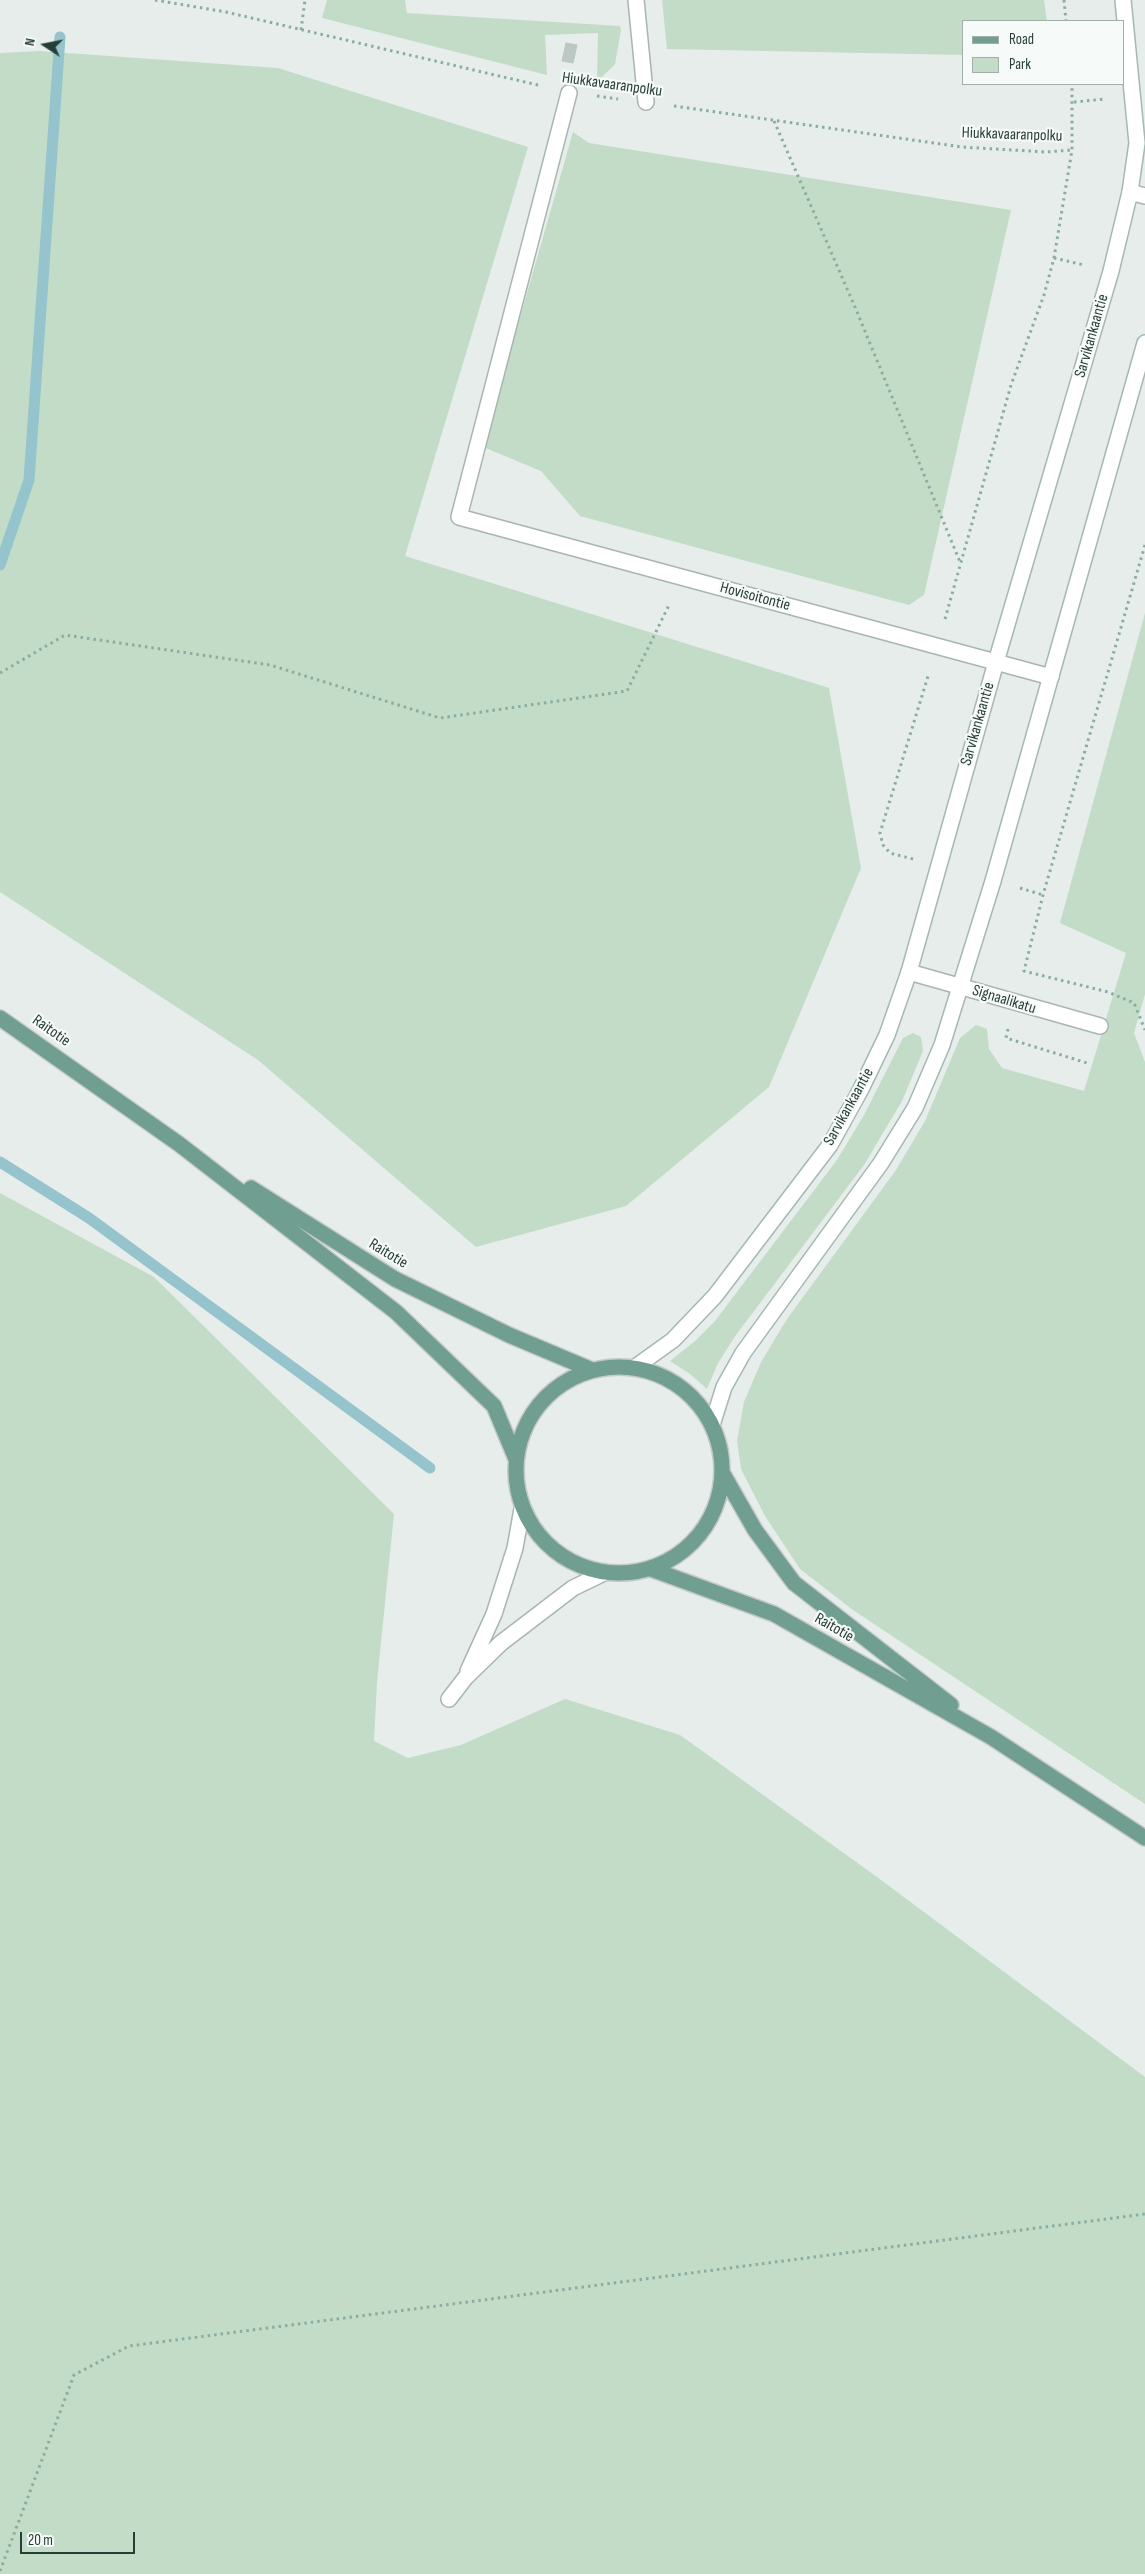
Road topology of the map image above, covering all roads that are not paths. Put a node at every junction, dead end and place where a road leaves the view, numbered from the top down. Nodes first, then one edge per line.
1 (636, 0) edge
2 (1123, 0) edge
3 (1125, 20) edge
4 (1125, 20) edge
5 (569, 93) road end
6 (646, 102) road end
7 (1130, 192) junction
8 (1145, 196) edge
9 (1145, 343) edge
10 (996, 662) junction
11 (1051, 677) junction
12 (909, 972) junction
13 (962, 987) junction
14 (0, 1018) edge
15 (1100, 1026) dead end
16 (180, 1144) junction
17 (634, 1368) junction
18 (592, 1370) junction
19 (712, 1425) junction
20 (516, 1459) junction
21 (723, 1474) junction
22 (522, 1509) junction
23 (650, 1569) junction
24 (604, 1574) junction
25 (466, 1678) junction
26 (449, 1698) dead end
27 (991, 1737) junction
28 (1145, 1838) edge

1 - 6 street
2 - 3 street, Sarvikankaantie
4 - 7 street, Sarvikankaantie
5 - 10 street, Hovisoitontie
7 - 8 street
7 - 10 street, Sarvikankaantie
9 - 11 street
10 - 11 street, Hovisoitontie
10 - 12 street, Sarvikankaantie
11 - 13 street
12 - 13 street, Signaalikatu
12 - 17 street, Sarvikankaantie
13 - 15 street, Signaalikatu
13 - 19 street
14 - 16 main road, Raitotie
16 - 18 main road, Raitotie
16 - 20 main road, Raitotie
17 - 18 main road
17 - 19 main road
18 - 20 main road
19 - 21 main road
20 - 22 main road
21 - 23 main road
21 - 27 main road, Raitotie
22 - 24 main road
22 - 25 street
23 - 24 main road
23 - 27 main road, Raitotie
24 - 25 street
25 - 26 street
27 - 28 main road, Raitotie

